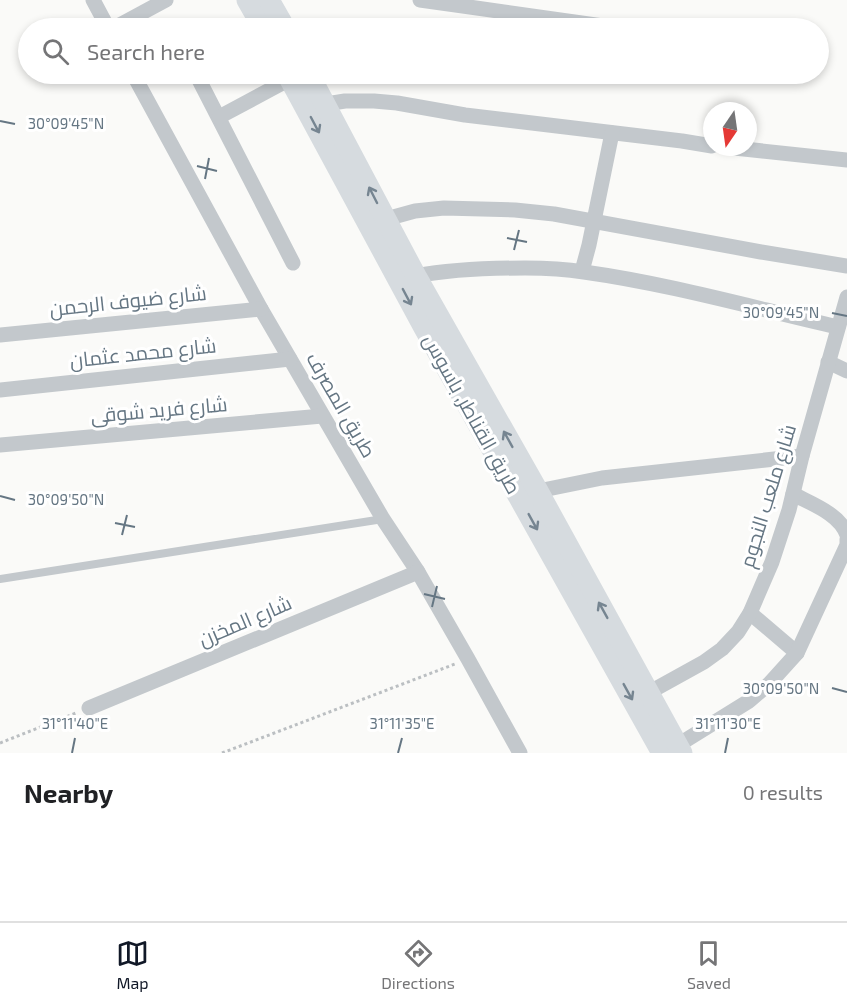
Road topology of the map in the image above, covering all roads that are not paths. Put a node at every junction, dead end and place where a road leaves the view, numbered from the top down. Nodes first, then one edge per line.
1 (93, 0) edge
2 (166, 0) edge
3 (247, 0) edge
4 (269, 0) edge
5 (420, 0) edge
6 (103, 18) edge
7 (133, 18) edge
8 (257, 18) edge
9 (279, 18) edge
10 (546, 18) edge
11 (138, 84) edge
12 (201, 84) edge
13 (279, 84) edge
14 (300, 84) edge
15 (305, 84) edge
16 (326, 104) junction
17 (219, 117) junction
18 (612, 133) junction
19 (703, 144) edge
20 (757, 150) edge
21 (847, 160) edge
22 (386, 219) junction
23 (594, 220) junction
24 (293, 263) dead end
25 (847, 266) edge
26 (582, 271) junction
27 (416, 276) junction
28 (847, 297) edge
29 (261, 309) junction
30 (838, 327) junction
31 (0, 334) edge
32 (290, 359) junction
33 (828, 362) junction
34 (847, 371) edge
35 (0, 390) edge
36 (322, 416) junction
37 (0, 446) edge
38 (802, 456) junction
39 (538, 491) junction
40 (793, 494) junction
41 (382, 519) junction
42 (847, 537) edge
43 (418, 572) junction
44 (0, 579) edge
45 (750, 613) junction
46 (797, 653) junction
47 (648, 693) junction
48 (89, 708) road end
49 (674, 750) edge
50 (520, 753) edge

1 - 6 street
2 - 7 street
3 - 8 main road
4 - 9 main road
5 - 10 street
11 - 29 street, طريق المصرف
12 - 17 street
13 - 17 street
14 -> 49 main road, طريق القناطر, باسوس
15 - 16 main road, طريق القناطر, باسوس
16 - 18 street
22 -> 16 main road, طريق القناطر, باسوس
17 - 24 street
18 - 19 street
18 - 23 street
20 - 21 street
22 - 23 street
22 - 27 main road, طريق القناطر, باسوس
23 - 25 street
23 - 26 street
26 - 27 street
26 - 30 street
39 -> 27 main road, طريق القناطر, باسوس
28 - 30 street, شارع ملعب النجوم
29 - 31 street, شارع ضيوف الرحمن
29 - 32 street, طريق المصرف
30 - 33 street, شارع ملعب النجوم
32 - 35 street, شارع محمد عثمان
32 - 36 street, طريق المصرف
33 - 34 street
33 - 38 street, شارع ملعب النجوم
36 - 37 street, شارع فريد شوقى
36 - 41 street, طريق المصرف
38 - 39 street
38 - 40 street, شارع ملعب النجوم
47 -> 39 main road, طريق القناطر, باسوس
40 - 42 street
40 - 45 street, شارع ملعب النجوم
41 - 43 street, طريق المصرف
41 - 44 lane
42 - 46 street
43 - 48 street, شارع المخزن
43 - 50 street, طريق المصرف
45 - 46 street
45 - 47 street, شارع ملعب النجوم
46 - 49 street
47 - 49 main road, طريق القناطر, باسوس

